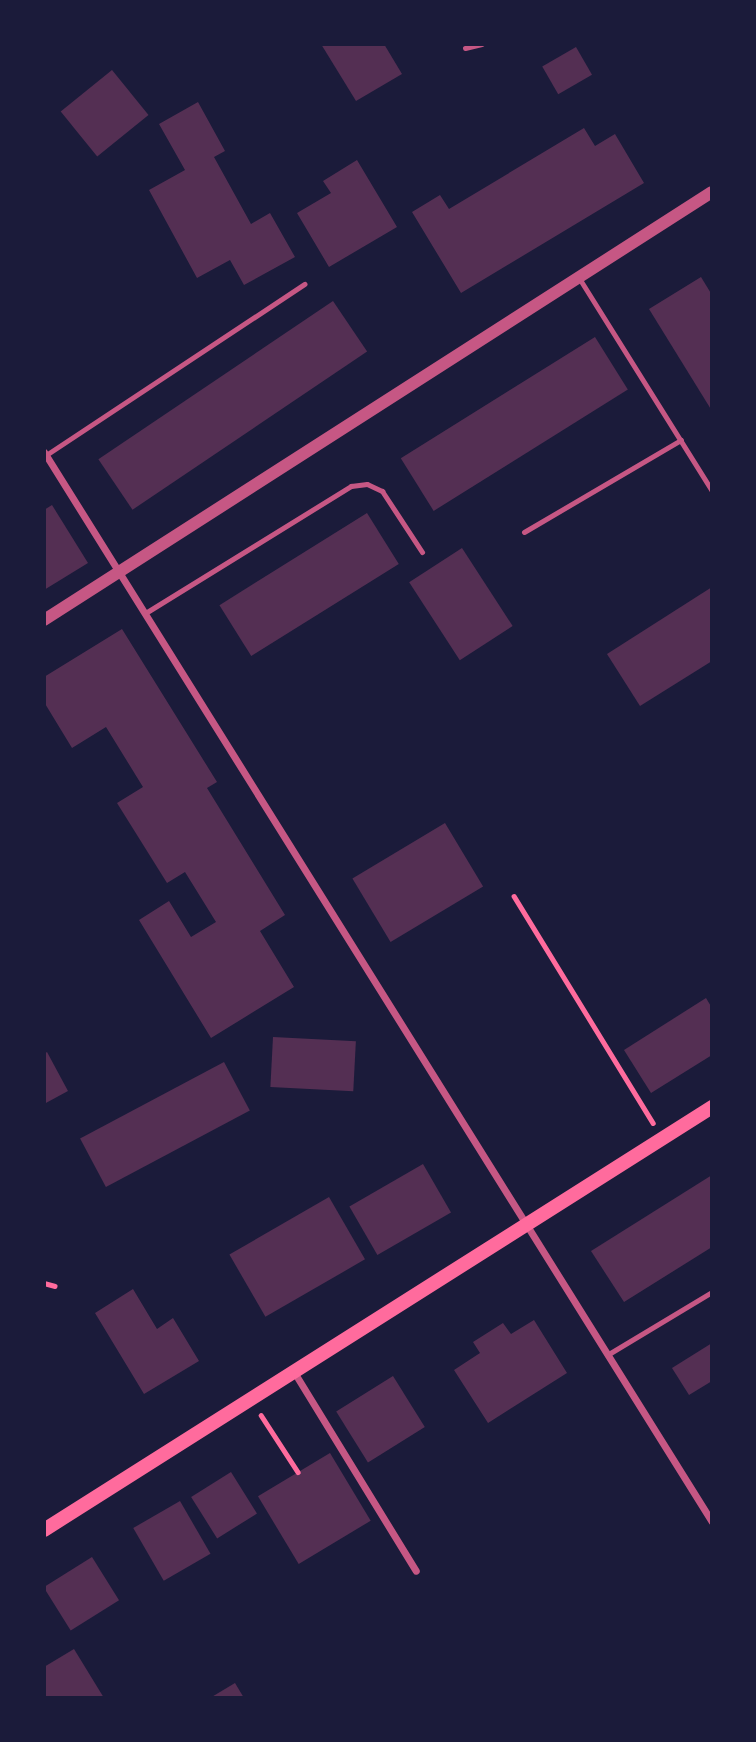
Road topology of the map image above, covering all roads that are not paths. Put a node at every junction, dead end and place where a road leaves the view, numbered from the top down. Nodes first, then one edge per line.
1 (482, 44) edge
2 (465, 48) dead end
3 (712, 192) edge
4 (579, 278) junction
5 (304, 284) dead end
6 (681, 440) junction
7 (45, 454) edge
8 (712, 491) edge
9 (524, 532) dead end
10 (422, 552) dead end
11 (121, 572) junction
12 (146, 612) junction
13 (44, 620) edge
14 (712, 1107) edge
15 (526, 1227) junction
16 (712, 1292) edge
17 (607, 1355) junction
18 (294, 1372) junction
19 (712, 1522) edge
20 (44, 1530) edge
21 (416, 1571) dead end

1 - 2 lane
3 - 4 street
4 - 6 lane
4 - 11 street
5 - 7 lane
6 - 8 lane
6 - 9 lane
7 - 11 street
10 - 12 lane
11 - 12 street
11 - 13 street
12 - 15 street
14 - 15 main road
15 - 17 street
15 - 18 main road
16 - 17 lane
17 - 19 street
18 - 20 main road
18 - 21 street

